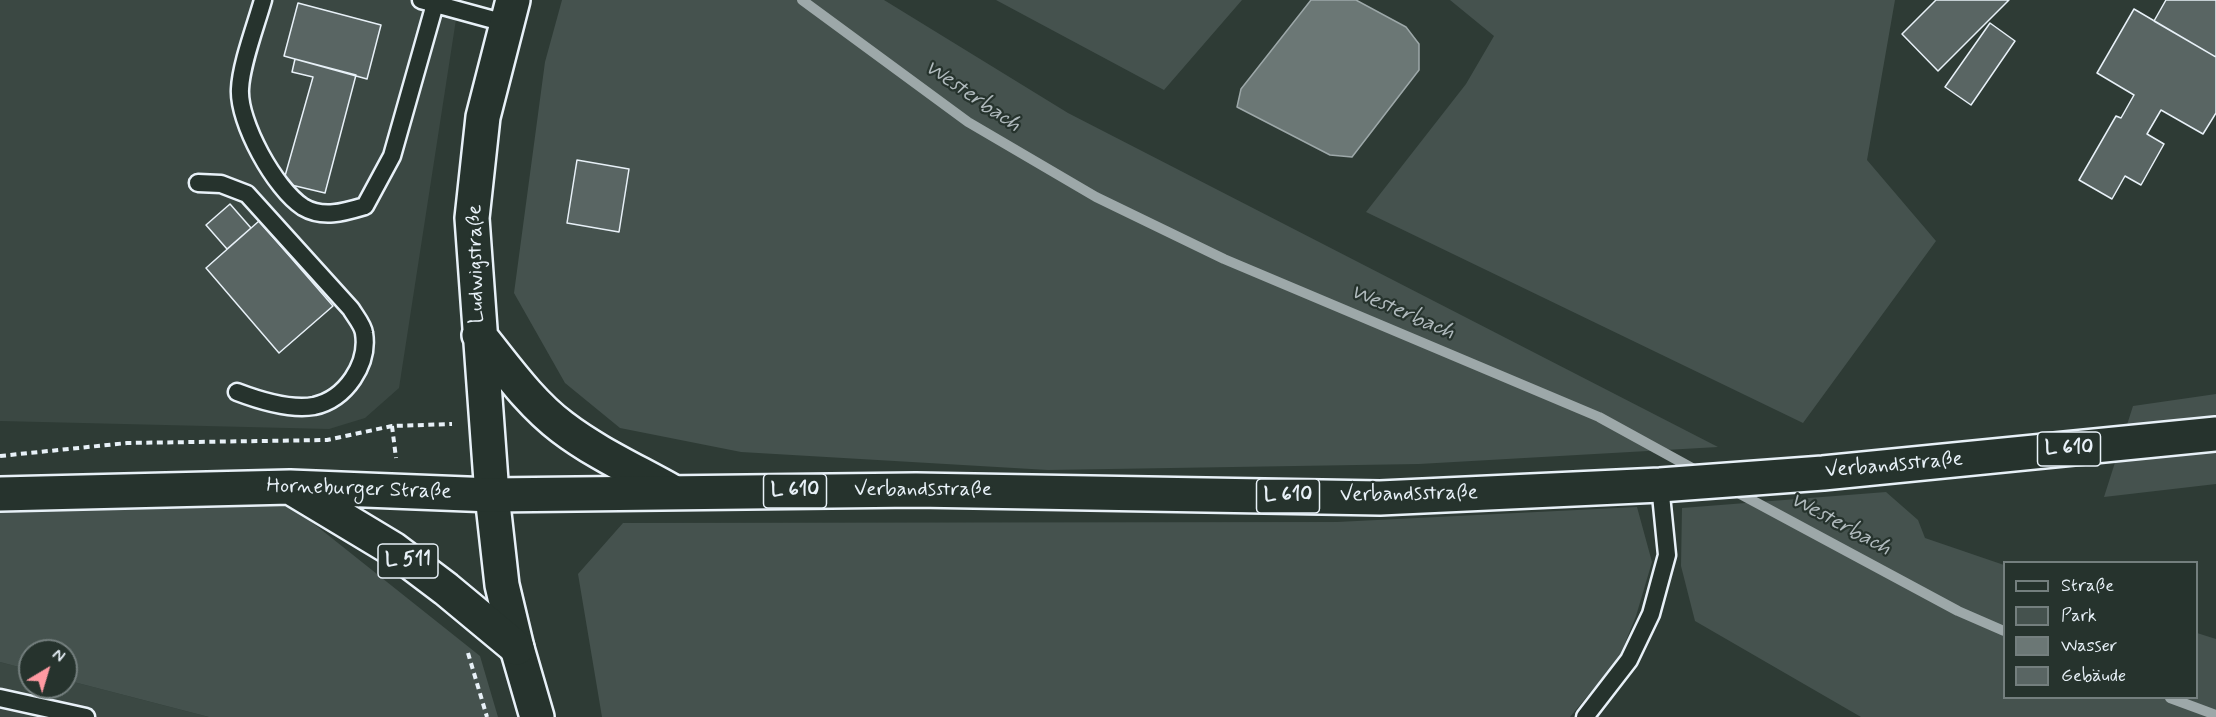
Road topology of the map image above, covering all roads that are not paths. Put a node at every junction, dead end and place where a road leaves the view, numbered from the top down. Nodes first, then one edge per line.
1 (263, 0) edge
2 (428, 2) edge
3 (509, 11) edge
4 (198, 183) dead end
5 (479, 335) junction
6 (237, 392) dead end
7 (2216, 434) edge
8 (1660, 485) junction
9 (290, 487) junction
10 (674, 492) junction
11 (0, 494) edge
12 (492, 495) junction
13 (517, 648) junction
14 (0, 698) edge
15 (86, 717) edge
16 (537, 717) edge
17 (1585, 717) edge

1 - 2 lane
2 - 3 lane
3 - 5 main road, Ludwigstraße
4 - 6 lane
5 - 10 main road
5 - 12 main road, Ludwigstraße
7 - 8 main road, Verbandsstraße / L 610
8 - 10 main road, Verbandsstraße / L 610
8 - 17 lane
9 - 11 main road, Horneburger Straße
9 - 12 main road, Horneburger Straße
9 - 13 main road, L 511
10 - 12 main road, Verbandsstraße / L 610
12 - 13 main road
13 - 16 main road
14 - 15 lane

